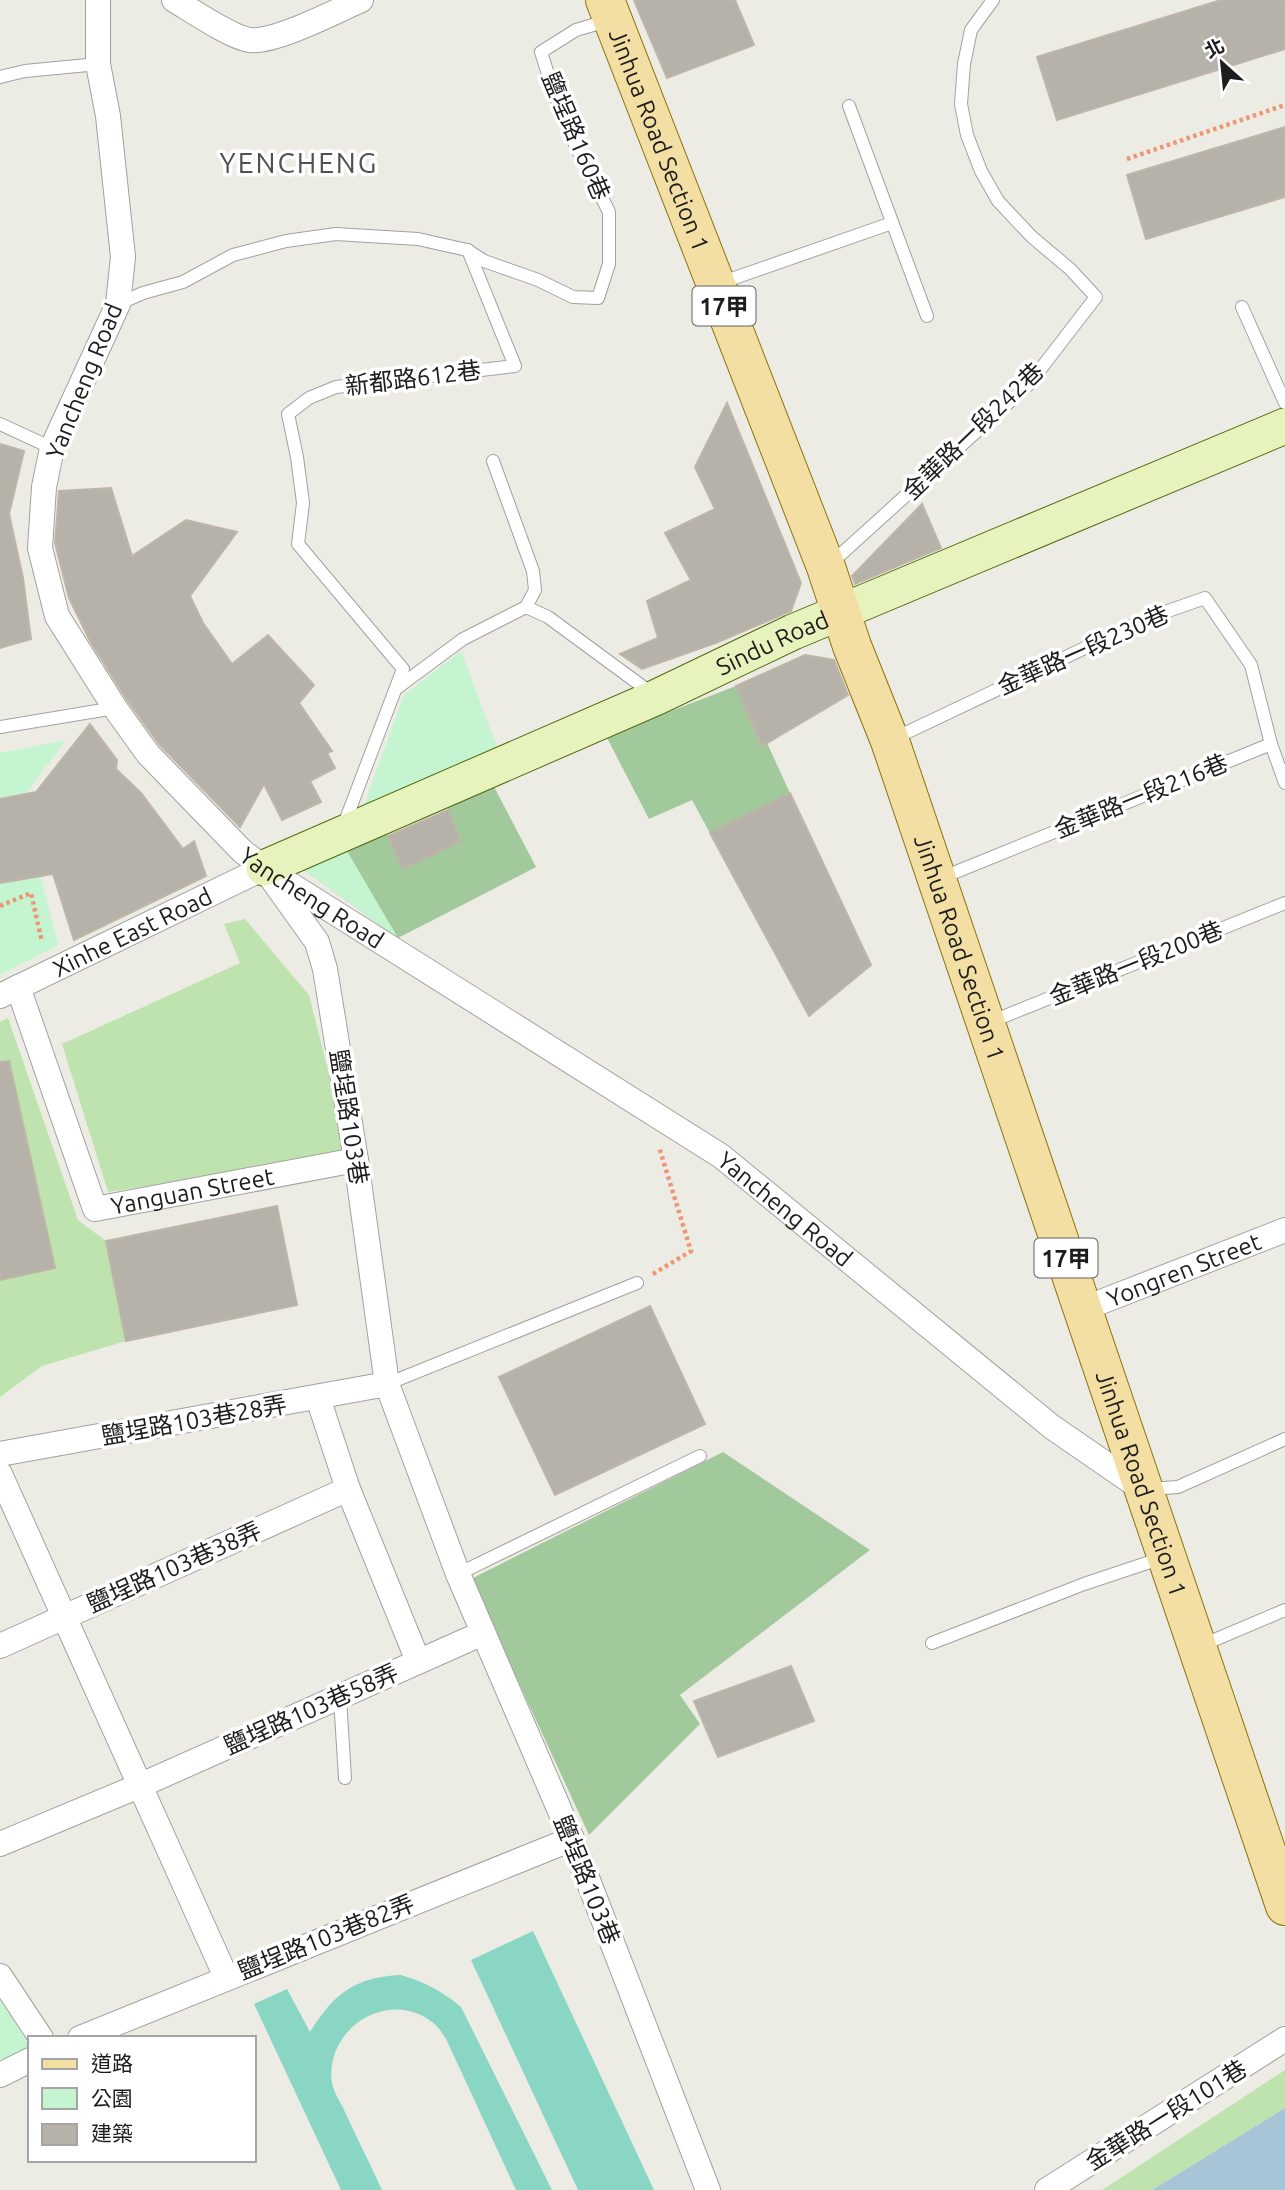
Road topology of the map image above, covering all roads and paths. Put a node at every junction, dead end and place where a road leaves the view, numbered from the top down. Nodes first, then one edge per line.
1 (98, 0) edge
2 (174, 0) edge
3 (361, 0) edge
4 (993, 0) edge
5 (609, 10) edge
6 (98, 64) junction
7 (0, 77) edge
8 (1285, 105) edge
9 (849, 106) dead end
10 (1127, 159) dead end
11 (892, 223) junction
12 (467, 250) junction
13 (716, 285) junction
14 (118, 304) junction
15 (1242, 307) dead end
16 (927, 316) dead end
17 (1285, 403) edge
18 (0, 424) edge
19 (1285, 426) edge
20 (52, 448) junction
21 (493, 461) dead end
22 (826, 567) junction
23 (526, 607) junction
24 (842, 612) junction
25 (397, 688) junction
26 (657, 697) junction
27 (115, 708) junction
28 (0, 727) edge
29 (890, 741) junction
30 (1271, 744) junction
31 (1285, 783) edge
32 (341, 835) junction
33 (264, 868) junction
34 (936, 880) junction
35 (1285, 903) edge
36 (0, 906) edge
37 (43, 942) dead end
38 (9, 991) edge
39 (987, 1023) junction
40 (658, 1146) dead end
41 (356, 1160) junction
42 (1285, 1230) edge
43 (637, 1283) joint
44 (1083, 1309) junction
45 (387, 1384) junction
46 (318, 1398) junction
47 (1285, 1438) edge
48 (0, 1454) edge
49 (701, 1456) dead end
50 (0, 1474) edge
51 (348, 1489) junction
52 (1142, 1489) junction
53 (1165, 1556) junction
54 (458, 1574) junction
55 (1285, 1610) edge
56 (64, 1617) junction
57 (483, 1633) junction
58 (932, 1643) dead end
59 (0, 1646) edge
60 (1196, 1647) junction
61 (418, 1661) junction
62 (340, 1698) junction
63 (345, 1778) dead end
64 (139, 1786) junction
65 (572, 1839) junction
66 (0, 1844) edge
67 (1285, 1906) edge
68 (0, 1976) edge
69 (226, 1977) junction
70 (40, 2036) edge
71 (85, 2036) edge
72 (1285, 2039) edge
73 (28, 2061) edge
74 (0, 2075) edge
75 (708, 2190) edge
76 (1047, 2190) edge

1 - 6 street, Yancheng Road
2 - 3 street
4 - 22 lane, 金華路一段242巷
5 - 12 lane, 鹽埕路160巷
5 - 13 main road, Jinhua Road Section 1 / 17甲
6 - 7 lane
6 - 14 street, Yancheng Road
8 - 10 path
9 - 11 lane
11 - 13 lane
11 - 16 lane
12 - 14 lane, 鹽埕路160巷
12 - 25 lane, 新都路612巷
13 - 22 main road, Jinhua Road Section 1 / 17甲
14 - 20 street, Yancheng Road
15 - 17 lane
18 - 20 lane
19 - 24 street, Sindu Road
20 - 27 street, Yancheng Road
21 - 23 lane
22 - 24 main road, Jinhua Road Section 1 / 17甲
23 - 25 lane
23 - 26 lane
24 - 26 street, Sindu Road
24 - 29 main road, Jinhua Road Section 1 / 17甲
25 - 32 lane, 新都路612巷
26 - 32 street, Sindu Road
27 - 28 lane
27 - 33 street, Yancheng Road
29 - 30 lane, 金華路一段230巷
29 - 34 main road, Jinhua Road Section 1 / 17甲
30 - 31 lane
30 - 34 lane, 金華路一段216巷
32 - 33 street, Sindu Road
33 - 38 street, Xinhe East Road
33 - 41 street, 鹽埕路103巷
33 - 52 street, Yancheng Road
34 - 39 main road, Jinhua Road Section 1 / 17甲
35 - 39 lane, 金華路一段200巷
36 - 37 path
38 - 41 street, Yanguan Street
39 - 44 main road, Jinhua Road Section 1 / 17甲
40 - 43 path
41 - 45 street, 鹽埕路103巷
42 - 44 street, Yongren Street
43 - 45 lane
44 - 52 main road, Jinhua Road Section 1 / 17甲
45 - 46 street, 鹽埕路103巷28弄
45 - 54 street, 鹽埕路103巷
46 - 48 street, 鹽埕路103巷28弄
46 - 51 street
47 - 52 lane
49 - 54 lane
50 - 56 street
51 - 56 street, 鹽埕路103巷38弄
51 - 61 street
52 - 53 main road, Jinhua Road Section 1 / 17甲
53 - 58 lane
53 - 60 main road, Jinhua Road Section 1 / 17甲
54 - 57 street, 鹽埕路103巷
55 - 60 lane
56 - 59 street, 鹽埕路103巷38弄
56 - 64 street
57 - 61 street, 鹽埕路103巷58弄
57 - 65 street, 鹽埕路103巷
60 - 67 main road, Jinhua Road Section 1 / 17甲
61 - 62 street, 鹽埕路103巷58弄
62 - 63 lane
62 - 64 street, 鹽埕路103巷58弄
64 - 66 street, 鹽埕路103巷58弄
64 - 69 street
65 - 69 street, 鹽埕路103巷82弄
65 - 75 street, 鹽埕路103巷
68 - 70 street
69 - 71 street, 鹽埕路103巷82弄
72 - 76 street, 金華路一段101巷
73 - 74 street

